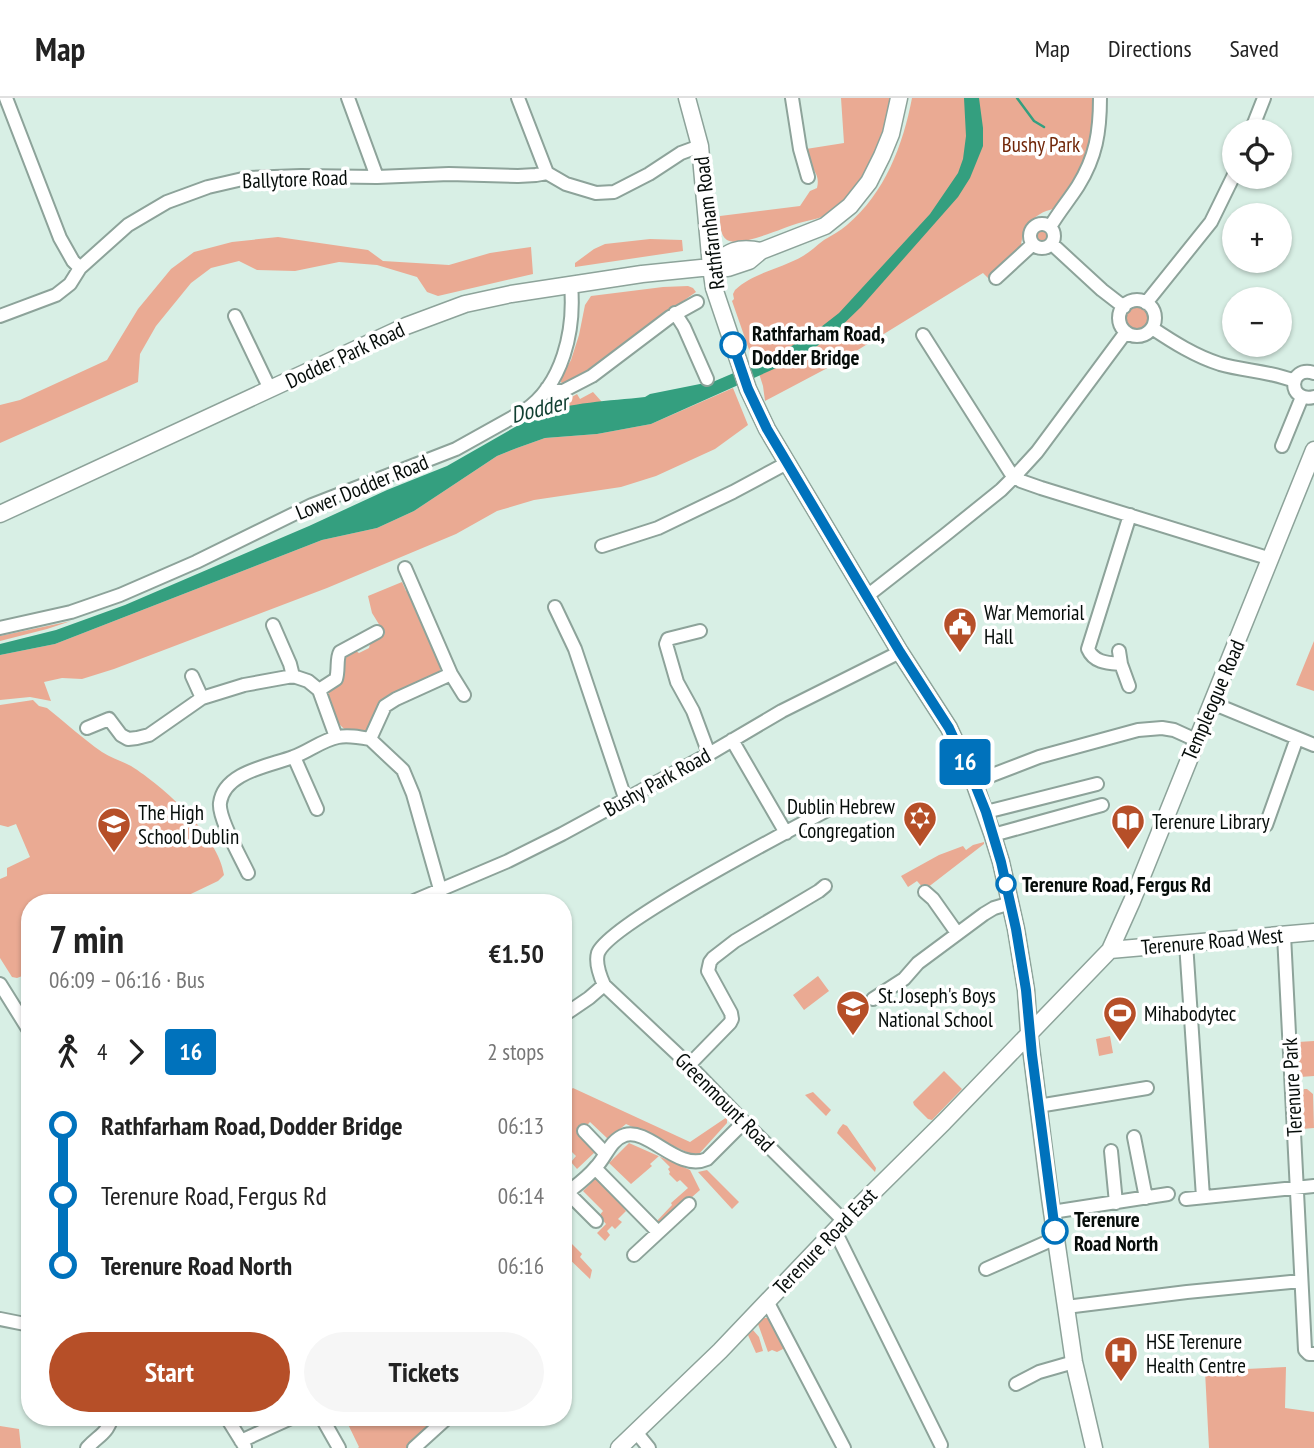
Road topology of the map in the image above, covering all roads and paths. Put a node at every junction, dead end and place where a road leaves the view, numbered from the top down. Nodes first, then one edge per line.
1 (6, 98) edge
2 (348, 98) edge
3 (518, 98) edge
4 (687, 98) edge
5 (792, 98) edge
6 (899, 98) edge
7 (1100, 98) edge
8 (1264, 98) edge
9 (1256, 119) edge
10 (700, 146) junction
11 (547, 173) junction
12 (377, 177) junction
13 (808, 177) dead end
14 (1227, 189) edge
15 (1050, 227) junction
16 (1033, 244) junction
17 (1052, 244) junction
18 (711, 267) junction
19 (80, 268) junction
20 (996, 278) dead end
21 (571, 285) junction
22 (697, 302) dead end
23 (1146, 303) junction
24 (1124, 307) junction
25 (675, 313) junction
26 (0, 316) edge
27 (235, 316) dead end
28 (1152, 328) junction
29 (1126, 331) junction
30 (923, 335) dead end
31 (1313, 370) edge
32 (706, 379) dead end
33 (1294, 381) junction
34 (547, 388) junction
35 (270, 389) junction
36 (1308, 397) edge
37 (1282, 446) dead end
38 (1314, 450) edge
39 (787, 463) junction
40 (1015, 476) junction
41 (0, 514) edge
42 (1130, 514) junction
43 (602, 545) dead end
44 (1270, 559) junction
45 (405, 568) dead end
46 (867, 596) junction
47 (555, 607) dead end
48 (273, 625) dead end
49 (0, 628) edge
50 (700, 631) dead end
51 (377, 632) dead end
52 (900, 652) junction
53 (451, 674) junction
54 (192, 676) dead end
55 (293, 676) junction
56 (1129, 686) dead end
57 (319, 690) junction
58 (464, 695) dead end
59 (202, 698) junction
60 (1212, 703) junction
61 (87, 728) dead end
62 (336, 737) junction
63 (1297, 738) junction
64 (370, 739) junction
65 (732, 740) junction
66 (1196, 740) junction
67 (1314, 745) edge
68 (709, 754) junction
69 (295, 757) junction
70 (974, 782) junction
71 (1097, 784) dead end
72 (625, 798) junction
73 (1102, 805) dead end
74 (831, 808) dead end
75 (317, 809) dead end
76 (986, 812) junction
77 (1266, 825) dead end
78 (786, 833) junction
79 (993, 835) junction
80 (248, 873) dead end
81 (825, 886) dead end
82 (440, 889) junction
83 (925, 892) dead end
84 (429, 894) edge
85 (1011, 903) junction
86 (1314, 932) edge
87 (957, 933) junction
88 (1284, 935) junction
89 (1186, 943) junction
90 (1110, 950) junction
91 (0, 984) edge
92 (604, 985) junction
93 (1026, 990) junction
94 (873, 999) dead end
95 (1054, 1006) junction
96 (572, 1010) edge
97 (21, 1018) edge
98 (1029, 1032) junction
99 (689, 1065) junction
100 (1147, 1088) dead end
101 (1038, 1106) junction
102 (744, 1122) junction
103 (584, 1131) dead end
104 (1134, 1138) dead end
105 (1111, 1151) dead end
106 (605, 1153) junction
107 (595, 1168) junction
108 (572, 1186) edge
109 (1314, 1186) edge
110 (1297, 1188) junction
111 (1168, 1194) dead end
112 (1203, 1197) junction
113 (572, 1198) edge
114 (1146, 1198) junction
115 (1186, 1199) dead end
116 (1116, 1203) junction
117 (689, 1204) dead end
118 (1052, 1212) junction
119 (596, 1221) dead end
120 (840, 1226) junction
121 (659, 1232) junction
122 (1056, 1238) junction
123 (634, 1255) dead end
124 (986, 1269) dead end
125 (1305, 1287) edge
126 (767, 1301) junction
127 (1066, 1307) junction
128 (0, 1319) edge
129 (21, 1323) edge
130 (1314, 1353) edge
131 (1074, 1362) junction
132 (1016, 1384) dead end
133 (109, 1426) edge
134 (232, 1426) edge
135 (277, 1426) edge
136 (327, 1426) edge
137 (438, 1426) edge
138 (636, 1432) junction
139 (243, 1445) edge
140 (942, 1445) dead end
141 (87, 1448) edge
142 (339, 1448) edge
143 (414, 1448) edge
144 (619, 1448) edge
145 (649, 1448) edge
146 (844, 1448) edge
147 (1094, 1448) edge

1 - 19 street
2 - 12 street
3 - 11 street
4 - 10 main road, Rathfarnham Road
5 - 13 street
6 - 18 main road
7 - 15 street
8 - 9 street
10 - 11 street
10 - 18 main road, Rathfarnham Road
11 - 12 street, Ballytore Road
12 - 19 street, Ballytore Road
14 - 23 street
15 - 16 street
15 - 17 street
16 - 17 street
16 - 20 street
17 - 24 street
18 - 21 main road, Dodder Park Road
18 - 39 main road, Rathfarnham Road
19 - 26 street, Ballytore Road
21 - 34 street
21 - 35 main road, Dodder Park Road
22 - 25 street
23 - 24 street
23 - 28 street
24 - 29 street
25 - 32 street
25 - 34 street
27 - 35 street
28 - 29 street
28 - 33 street
29 - 40 street
30 - 40 street
31 - 33 street
33 - 36 street
34 - 49 street, Lower Dodder Road
35 - 41 main road, Dodder Park Road
36 - 37 street
38 - 44 main road, Templeogue Road
39 - 43 street
39 - 46 main road, Rathfarnham Road
40 - 42 street
40 - 46 street
42 - 44 street
42 - 56 street
44 - 60 main road, Templeogue Road
45 - 53 street
46 - 52 main road, Rathfarnham Road
47 - 72 street
48 - 55 street
50 - 68 street
51 - 57 street
52 - 65 street, Bushy Park Road
52 - 70 main road, Rathfarnham Road
53 - 58 street
53 - 64 street
54 - 59 street
55 - 57 street
55 - 59 street
57 - 62 street
59 - 61 street
60 - 63 street
60 - 66 main road, Templeogue Road
62 - 64 street
62 - 69 street
63 - 67 street
63 - 77 street
64 - 82 street
65 - 68 street, Bushy Park Road
65 - 78 street
66 - 70 street
66 - 90 main road, Templeogue Road
68 - 72 street, Bushy Park Road
69 - 75 street
69 - 80 street
70 - 76 main road, Rathfarnham Road
71 - 76 street
72 - 82 street, Bushy Park Road
73 - 79 street
74 - 78 street
76 - 79 main road, Rathfarnham Road
78 - 92 street
79 - 85 main road, Rathfarnham Road
81 - 99 street
82 - 84 street, Bushy Park Road
83 - 87 street
85 - 87 street
85 - 93 main road, Rathfarnham Road
86 - 88 main road, Terenure Road West
87 - 94 street
88 - 89 main road, Terenure Road West
88 - 110 street, Terenure Park
89 - 90 main road, Terenure Road West
89 - 112 street
90 - 95 main road, Terenure Road East
91 - 97 street
92 - 96 street
92 - 99 street, Greenmount Road
93 - 95 main road
93 - 98 main road, Rathfarnham Road
95 - 98 main road, Terenure Road East
98 - 101 main road
98 - 120 main road, Terenure Road East
99 - 102 street, Greenmount Road
100 - 101 street
101 - 118 main road
102 - 106 street
102 - 120 street, Greenmount Road
103 - 106 street
104 - 114 street
105 - 116 street
106 - 107 street
107 - 108 street
107 - 121 street
109 - 110 street
110 - 112 street
110 - 125 street, Terenure Park
111 - 114 street
112 - 115 street
113 - 119 street
114 - 116 street
116 - 118 street
117 - 121 street
118 - 122 main road
120 - 126 main road, Terenure Road East
120 - 140 street, Greenmount Road
121 - 123 street
122 - 124 street
122 - 127 main road
125 - 127 street
125 - 130 street, Terenure Park
126 - 138 main road, Terenure Road East
126 - 146 street
127 - 131 main road
128 - 129 street
131 - 132 street
131 - 147 main road
133 - 141 street
134 - 139 street
135 - 139 street
136 - 142 street
137 - 143 street
138 - 144 main road, Terenure Road East
138 - 145 street

